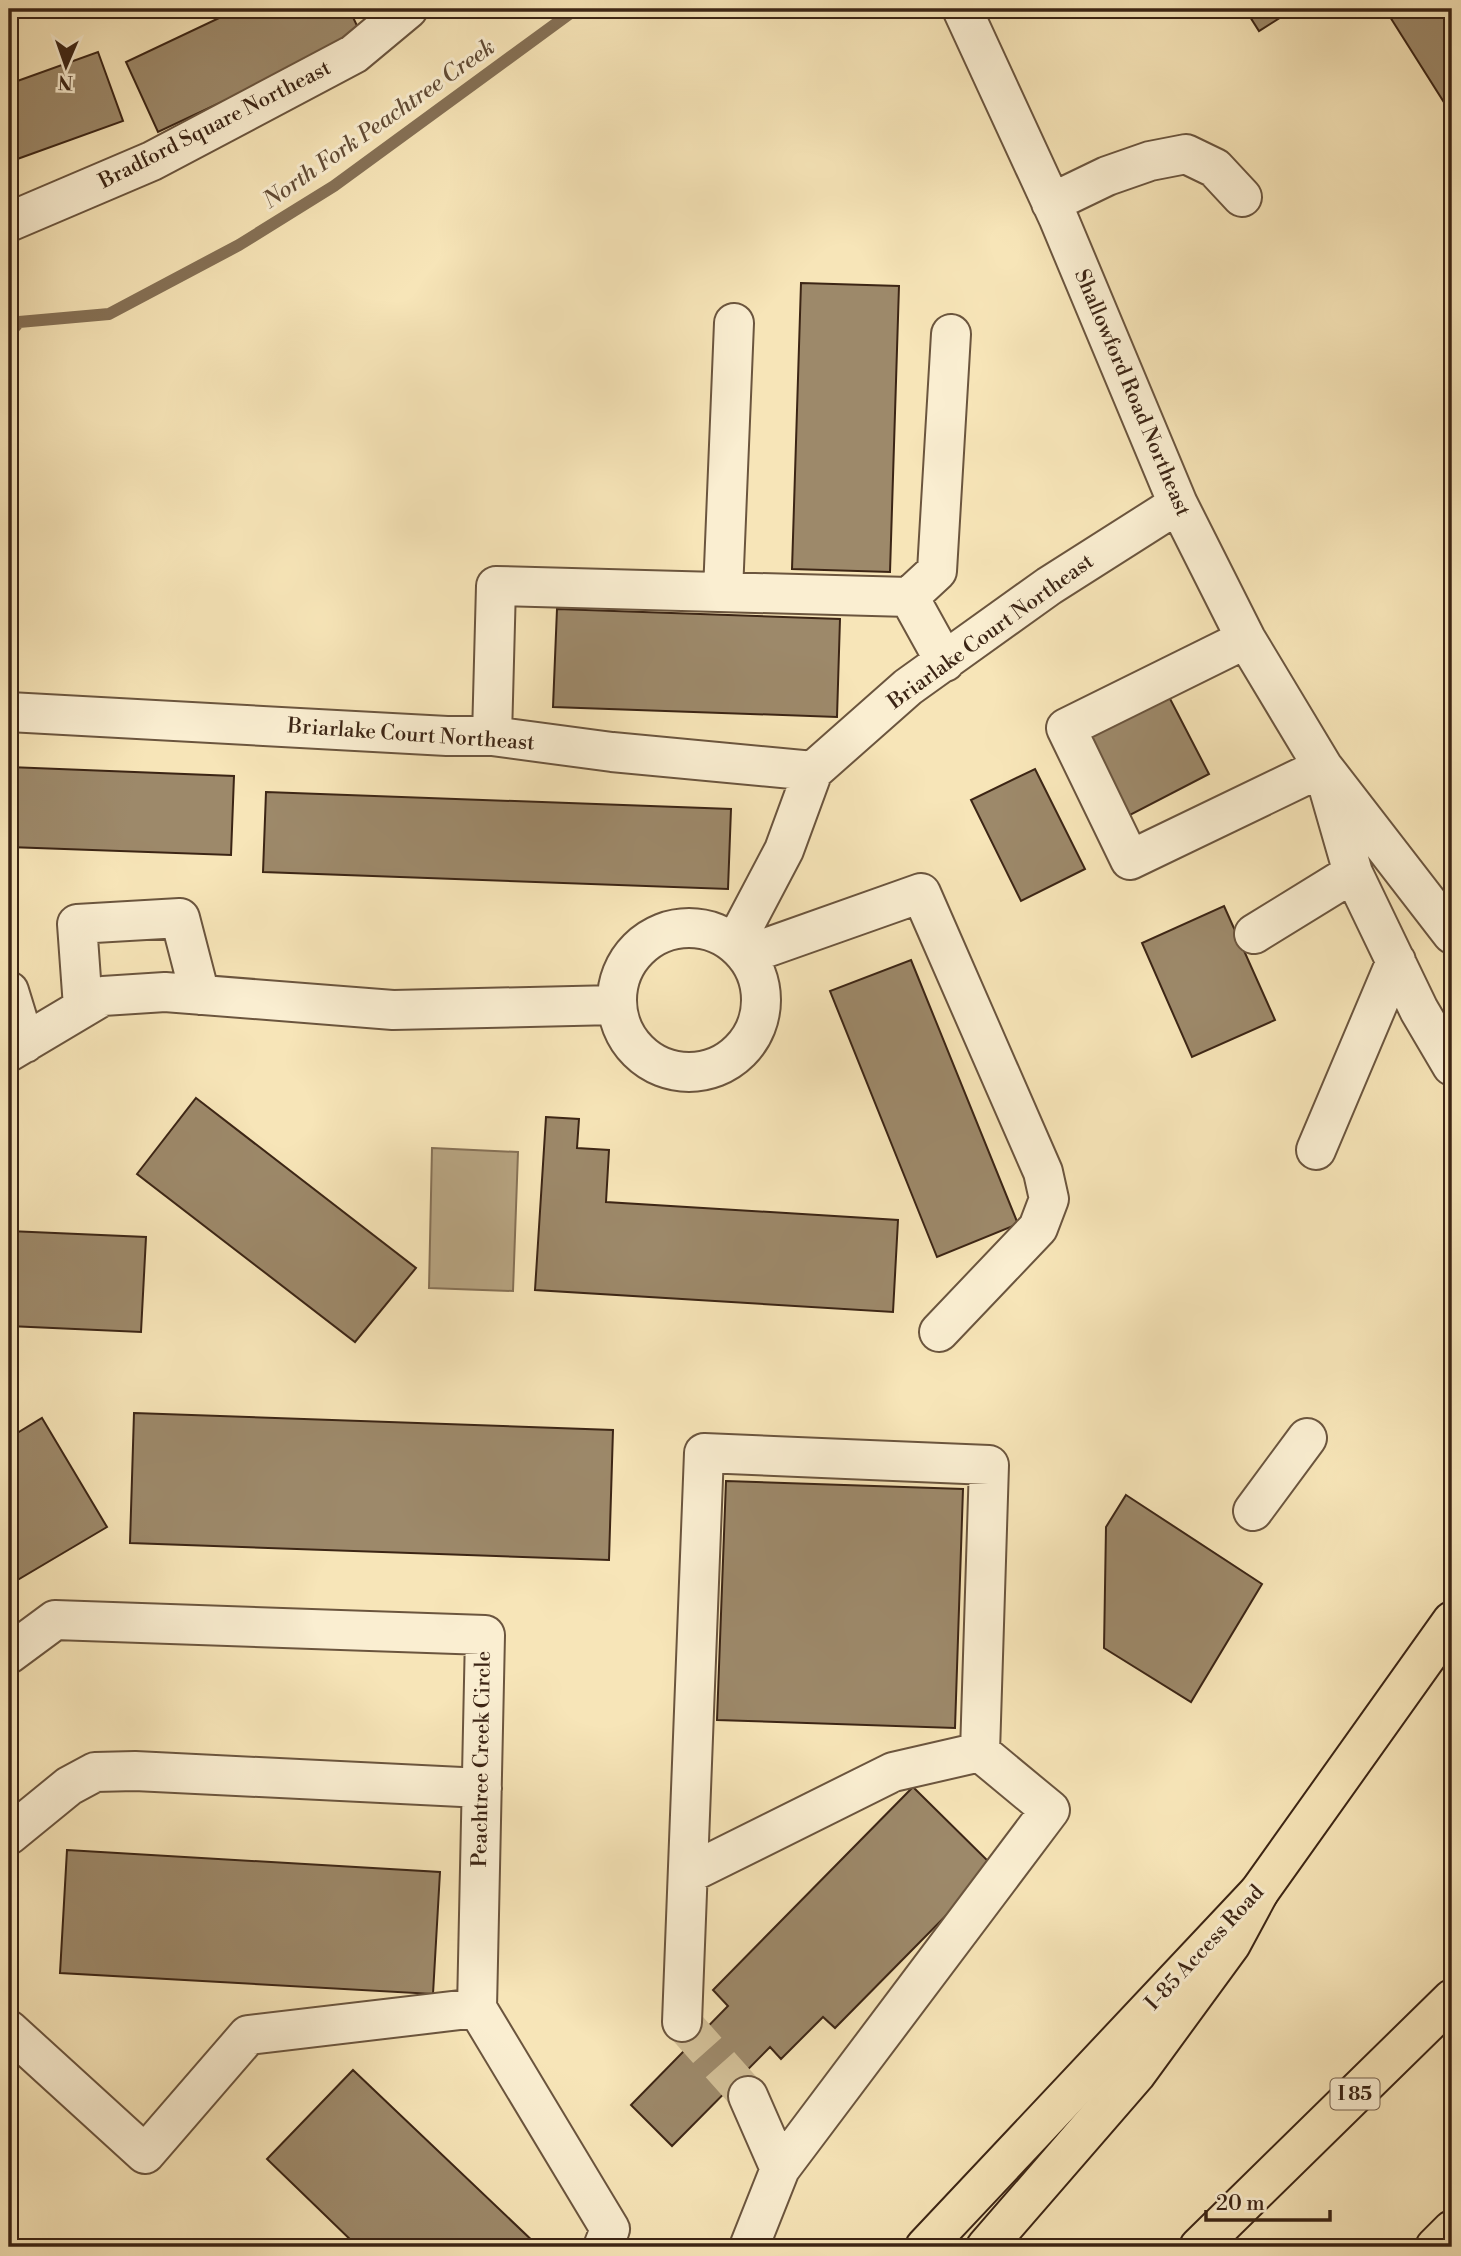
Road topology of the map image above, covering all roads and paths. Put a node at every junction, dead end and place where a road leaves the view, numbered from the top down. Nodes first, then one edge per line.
1 (408, 9) edge
2 (962, 9) edge
3 (1242, 197) dead end
4 (1051, 202) junction
5 (9, 222) edge
6 (734, 323) dead end
7 (951, 334) dead end
8 (1178, 505) junction
9 (723, 592) junction
10 (909, 597) junction
11 (1246, 639) junction
12 (945, 662) junction
13 (9, 712) edge
14 (492, 736) junction
15 (1323, 767) junction
16 (813, 771) junction
17 (1353, 873) junction
18 (1254, 934) dead end
19 (1452, 934) edge
20 (740, 949) junction
21 (1396, 961) junction
22 (9, 991) edge
23 (200, 995) junction
24 (616, 1005) junction
25 (83, 1007) junction
26 (17, 1048) edge
27 (1452, 1066) edge
28 (1316, 1150) dead end
29 (939, 1332) dead end
30 (1307, 1438) dead end
31 (1253, 1511) dead end
32 (1452, 1621) edge
33 (9, 1654) edge
34 (980, 1752) junction
35 (482, 1788) junction
36 (9, 1835) edge
37 (688, 1874) junction
38 (1259, 1892) junction
39 (1452, 1999) edge
40 (477, 2008) junction
41 (682, 2022) tunnel mouth
42 (9, 2030) edge
43 (748, 2096) tunnel mouth
44 (780, 2169) junction
45 (1452, 2230) edge
46 (603, 2247) edge
47 (749, 2247) edge
48 (925, 2247) edge
49 (986, 2247) edge
50 (1199, 2247) edge
51 (1435, 2247) edge

1 - 5 street, Bradford Square Northeast
2 - 4 street, Shallowford Road Northeast
3 - 4 street
4 - 8 street, Shallowford Road Northeast
6 - 9 street
7 - 10 street
8 - 11 street, Shallowford Road Northeast
8 - 12 street, Briarlake Court Northeast
9 - 10 street
9 - 14 street
10 - 12 street
11 - 15 street, Shallowford Road Northeast
11 - 15 street
12 - 16 street, Briarlake Court Northeast
13 - 14 street, Briarlake Court Northeast
14 - 16 street, Briarlake Court Northeast
15 - 17 street, Shallowford Road Northeast
15 - 19 street, Shallowford Road Northeast
16 - 20 street, Briarlake Court Northeast
17 - 18 street
17 - 21 street, Shallowford Road Northeast
20 - 24 street
20 - 24 street
20 - 29 street
21 - 27 street, Shallowford Road Northeast
21 - 28 street
22 - 26 street
23 - 24 street
23 - 25 street
23 - 25 street
25 - 26 street
30 - 31 street
32 - 38 main road, I-85 Access Road
33 - 35 street, Peachtree Creek Circle
34 - 37 street
34 - 37 street
34 - 44 street
35 - 36 street
35 - 40 street, Peachtree Creek Circle
37 - 41 street
38 - 48 main road, I-85 Access Road
38 - 49 main road
39 - 50 main road, I 85
40 - 42 street
40 - 46 street
43 - 44 street
44 - 47 street
45 - 51 main road

